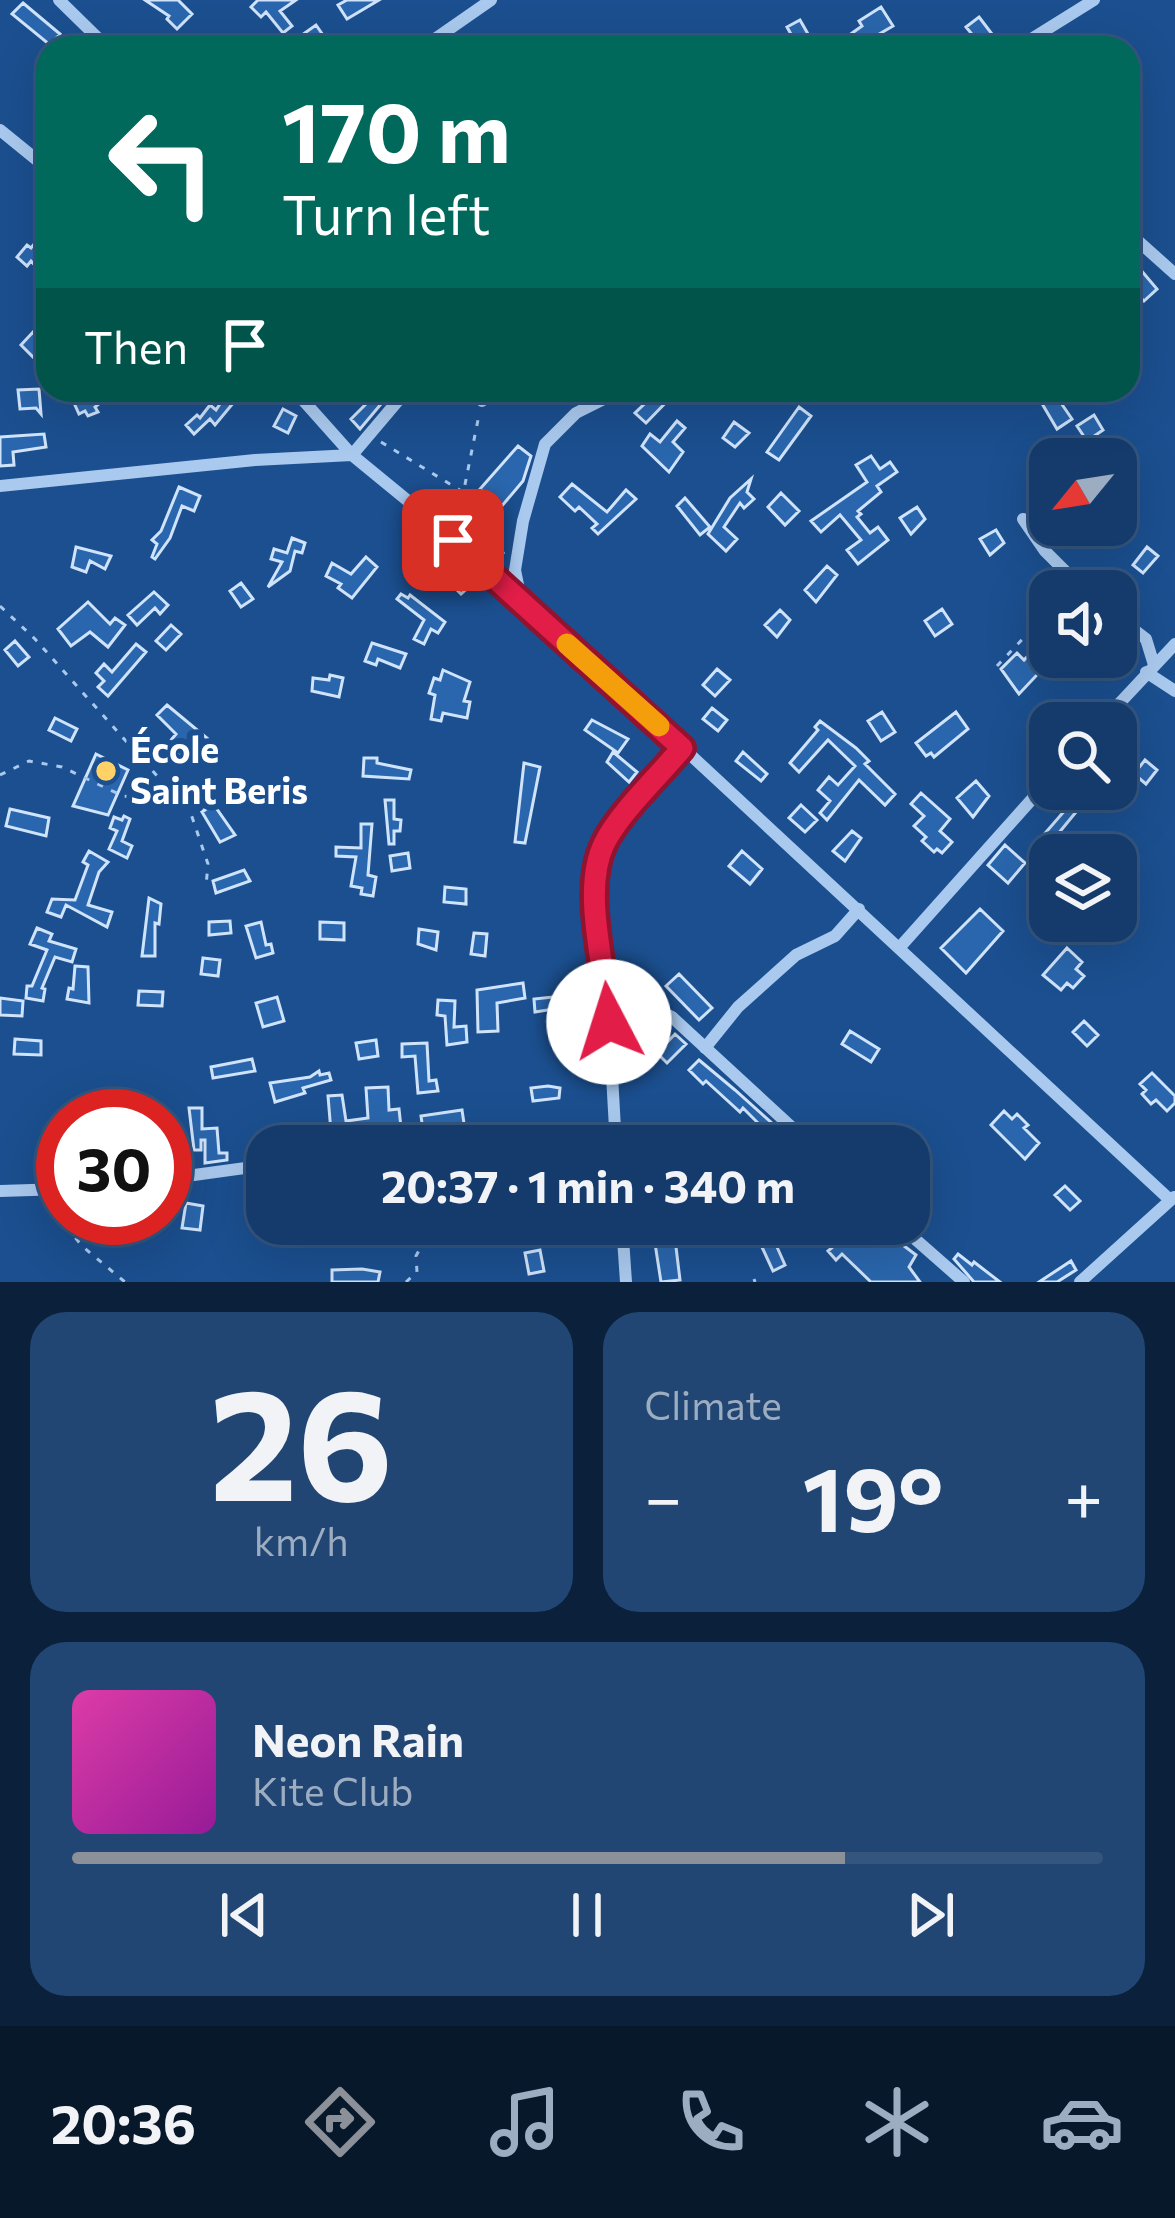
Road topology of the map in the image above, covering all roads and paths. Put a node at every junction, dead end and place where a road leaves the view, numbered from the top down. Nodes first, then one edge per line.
1 (59, 0) edge
2 (491, 0) edge
3 (1094, 0) edge
4 (96, 36) edge
5 (439, 36) edge
6 (1036, 36) edge
7 (0, 130) edge
8 (36, 159) edge
9 (1140, 243) edge
10 (1175, 274) edge
11 (305, 402) edge
12 (397, 402) edge
13 (481, 402) edge
14 (598, 402) edge
15 (367, 438) junction
16 (352, 455) junction
17 (0, 486) edge
18 (463, 492) junction
19 (1023, 519) dead end
20 (453, 540) junction
21 (515, 570) junction
22 (1065, 570) edge
23 (521, 602) junction
24 (0, 606) edge
25 (1029, 632) edge
26 (1137, 633) edge
27 (1146, 640) junction
28 (1175, 641) edge
29 (997, 666) dead end
30 (1150, 669) junction
31 (1175, 691) edge
32 (1120, 702) edge
33 (682, 748) junction
34 (0, 775) edge
35 (181, 801) junction
36 (1029, 803) edge
37 (206, 886) dead end
38 (859, 909) junction
39 (900, 947) junction
40 (607, 987) junction
41 (705, 1048) junction
42 (615, 1125) edge
43 (789, 1125) edge
44 (246, 1168) edge
45 (192, 1175) edge
46 (0, 1191) edge
47 (31, 1191) junction
48 (36, 1191) edge
49 (1172, 1198) edge
50 (422, 1245) edge
51 (623, 1245) edge
52 (922, 1245) edge
53 (125, 1282) edge
54 (406, 1282) edge
55 (626, 1282) edge
56 (964, 1282) edge
57 (1079, 1282) edge

1 - 4 street
2 - 5 street
3 - 6 street
7 - 8 street
9 - 10 street
11 - 16 street
12 - 15 street
13 - 18 path
14 - 21 street
15 - 16 street
15 - 18 path
16 - 17 street
16 - 20 street
18 - 20 path
18 - 21 path
19 - 22 street
20 - 23 street
21 - 23 street
23 - 33 street
24 - 35 path
25 - 29 path
26 - 27 street
27 - 28 street
27 - 30 street
28 - 30 street
30 - 31 street
30 - 32 street
33 - 38 street
33 - 40 street
34 - 35 path
35 - 37 path
36 - 39 street
38 - 39 street
38 - 41 street
39 - 49 street
40 - 41 street
40 - 42 street
41 - 43 street
44 - 45 street
46 - 47 street
47 - 48 street
47 - 53 path
49 - 57 street
50 - 54 path
51 - 55 street
52 - 56 street

